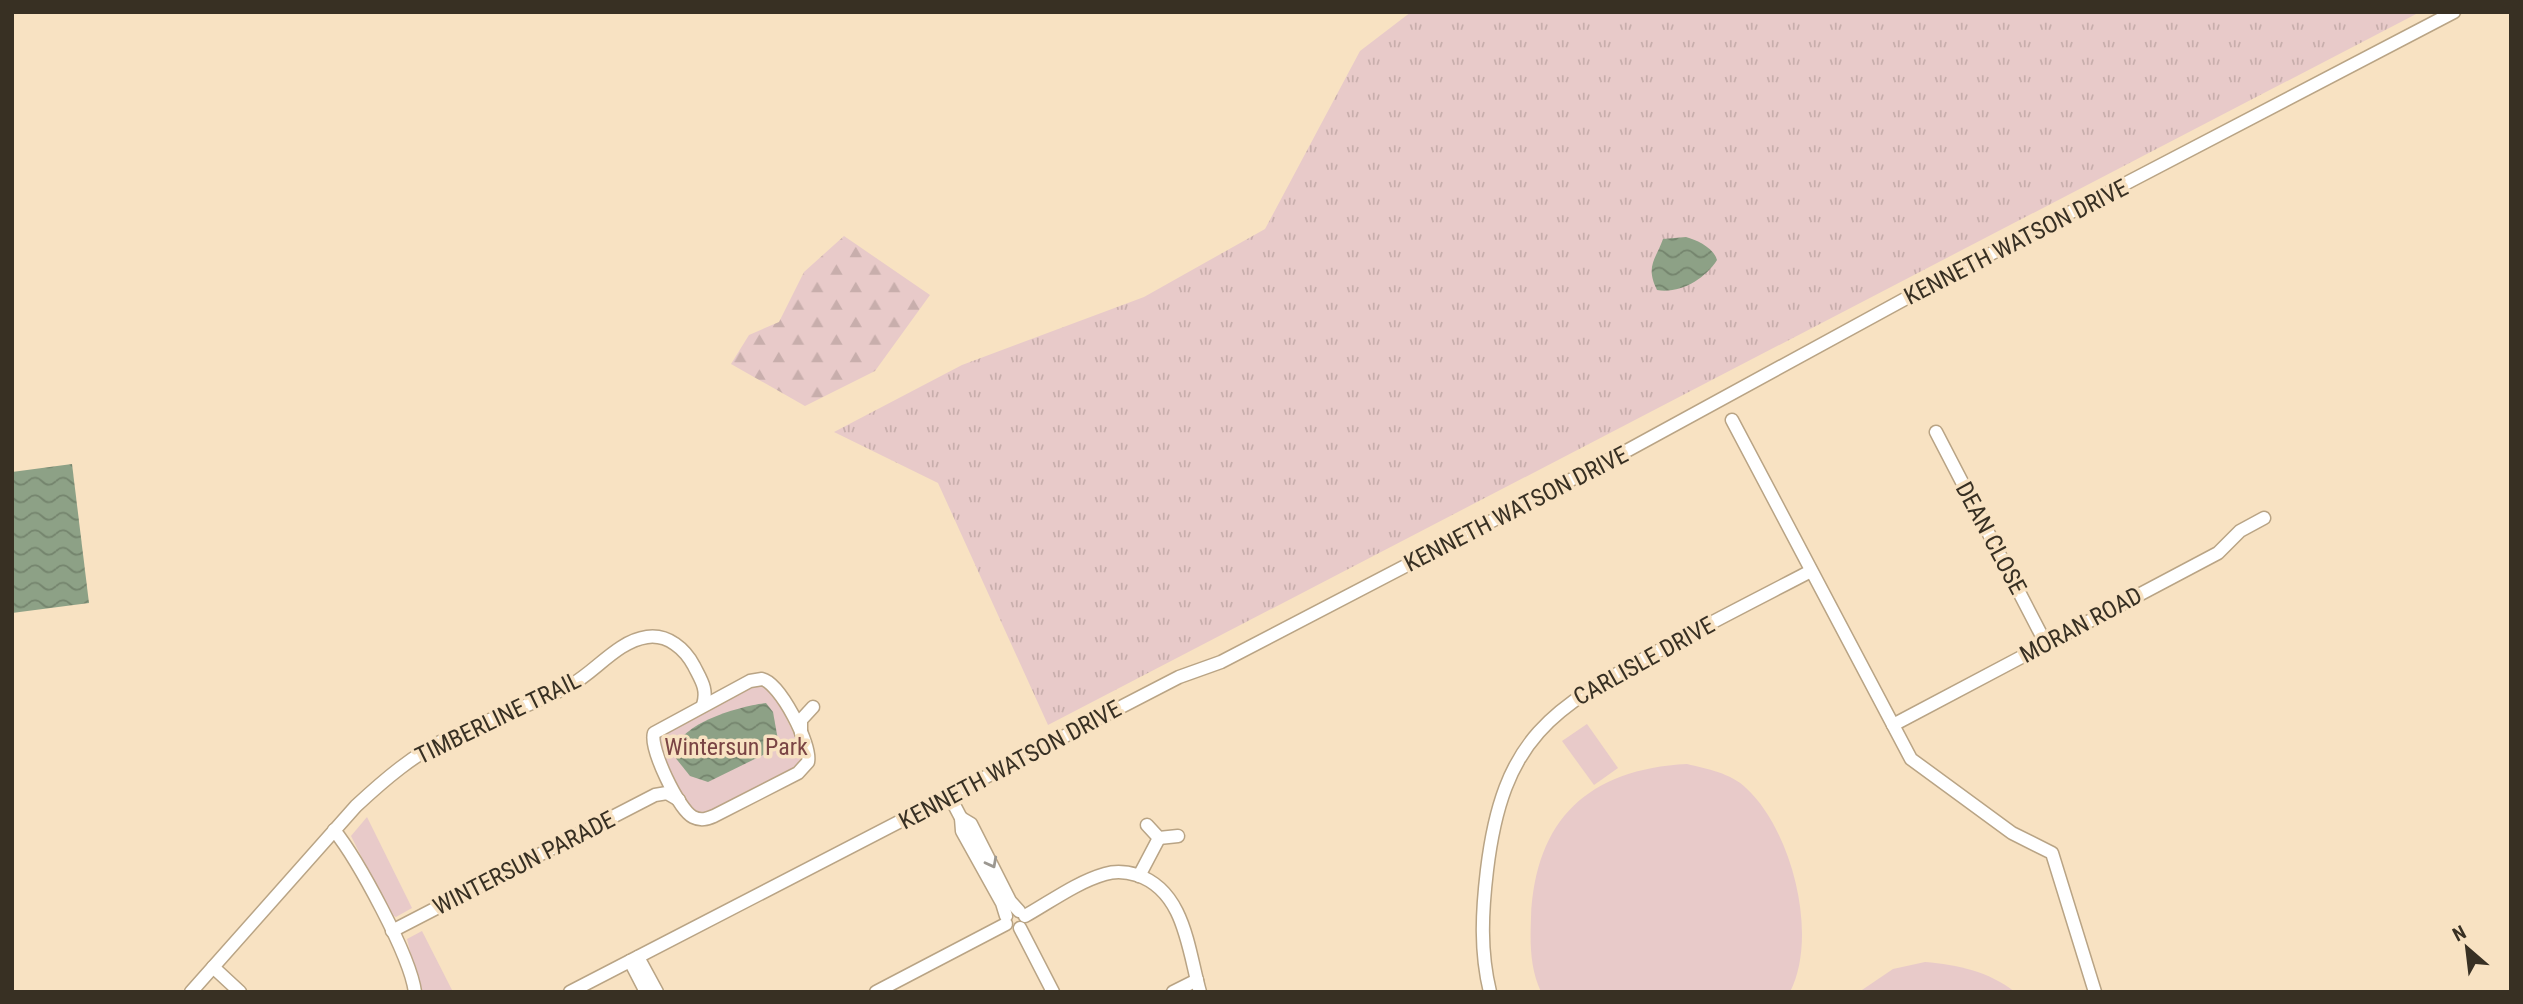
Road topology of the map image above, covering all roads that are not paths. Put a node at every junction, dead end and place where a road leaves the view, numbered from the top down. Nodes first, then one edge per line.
1 (2454, 12) edge
2 (1732, 420) dead end
3 (1936, 432) dead end
4 (2264, 518) dead end
5 (1811, 571) junction
6 (2046, 643) junction
7 (703, 685) junction
8 (725, 694) junction
9 (785, 702) junction
10 (703, 705) junction
11 (1893, 726) junction
12 (801, 733) junction
13 (665, 773) junction
14 (655, 795) junction
15 (950, 797) junction
16 (679, 800) junction
17 (961, 818) junction
18 (1147, 825) dead end
19 (334, 830) junction
20 (1178, 836) dead end
21 (1160, 838) junction
22 (1139, 876) junction
23 (1021, 918) junction
24 (1006, 920) junction
25 (392, 931) junction
26 (634, 959) junction
27 (213, 967) junction
28 (1198, 986) edge
29 (191, 992) edge
30 (240, 992) edge
31 (415, 992) edge
32 (570, 992) edge
33 (646, 992) edge
34 (657, 992) edge
35 (876, 992) edge
36 (1053, 992) edge
37 (1173, 992) edge
38 (1490, 992) edge
39 (2095, 992) edge

1 - 15 street, KENNETH WATSON DRIVE
2 - 5 street
3 - 6 street, DEAN CLOSE
4 - 6 street, MORAN ROAD
5 - 11 street
5 - 38 street, CARLISLE DRIVE
6 - 11 street, MORAN ROAD
7 - 8 street
7 - 10 street, TIMBERLINE TRAIL
7 - 19 street, TIMBERLINE TRAIL
8 - 9 street
8 - 10 street
9 - 12 street
9 - 12 street
10 - 13 street
11 - 39 street
12 - 16 street
13 - 14 street
13 - 16 street
14 - 16 street
14 - 25 street, WINTERSUN PARADE
15 - 17 street
15 - 26 street, KENNETH WATSON DRIVE
17 -> 23 street
17 - 24 street
18 - 21 street
19 - 25 street
19 - 27 street, TIMBERLINE TRAIL
20 - 21 street
21 - 22 street
22 - 23 street
22 - 28 street
23 - 24 street
23 - 36 street
24 - 35 street
25 - 31 street
26 - 32 street, KENNETH WATSON DRIVE
26 - 33 street
26 - 34 street
27 - 29 street, TIMBERLINE TRAIL
27 - 30 street
28 - 37 street

